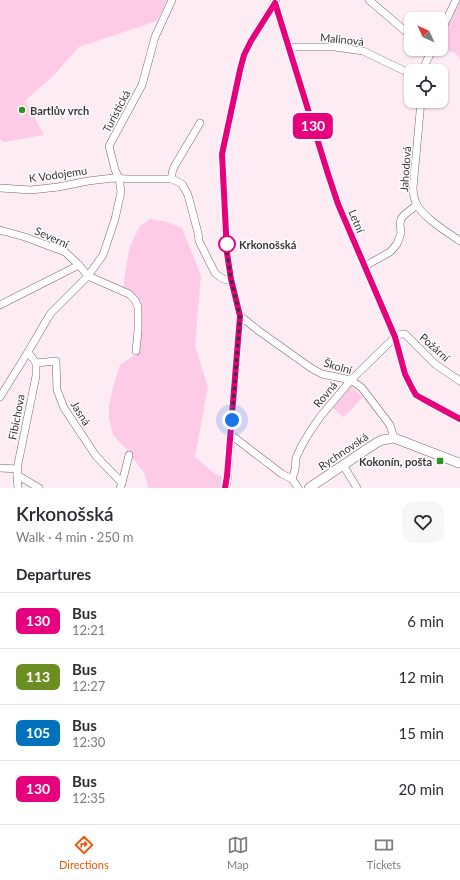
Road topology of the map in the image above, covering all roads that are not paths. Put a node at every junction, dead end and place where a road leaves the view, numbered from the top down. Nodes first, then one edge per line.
1 (172, 0) edge
2 (369, 0) edge
3 (456, 0) edge
4 (275, 1) edge
5 (448, 17) edge
6 (404, 30) edge
7 (289, 48) junction
8 (404, 71) edge
9 (420, 108) edge
10 (200, 123) dead end
11 (119, 178) junction
12 (172, 179) junction
13 (0, 188) edge
14 (417, 205) junction
15 (0, 230) edge
16 (460, 241) edge
17 (79, 265) junction
18 (365, 266) junction
19 (88, 276) junction
20 (231, 279) junction
21 (0, 305) edge
22 (240, 316) junction
23 (395, 337) junction
24 (136, 350) dead end
25 (28, 352) junction
26 (36, 363) junction
27 (351, 380) junction
28 (460, 381) edge
29 (0, 397) edge
30 (460, 419) edge
31 (231, 435) junction
32 (394, 438) junction
33 (129, 455) dead end
34 (343, 464) junction
35 (460, 464) edge
36 (0, 468) edge
37 (17, 472) junction
38 (292, 479) junction
39 (121, 485) edge
40 (18, 488) edge
41 (39, 488) edge
42 (225, 488) edge
43 (298, 488) edge
44 (309, 488) edge
45 (357, 488) edge

1 - 11 street, Turistická
2 - 6 street
3 - 5 street
4 - 7 street, Letní
4 - 20 street
7 - 8 street, Malinová
7 - 18 street, Letní
9 - 14 street, Jahodová
10 - 12 street
11 - 12 street, K Vodojemu
11 - 13 street, K Vodojemu
11 - 19 street, Turistická
12 - 20 street
14 - 16 street, Jahodová
14 - 18 street
15 - 17 street, Severní
17 - 19 street, Severní
17 - 21 street
18 - 23 street, Letní
19 - 24 street
19 - 25 street, Turistická
20 - 22 street
22 - 27 street, Školní
22 - 31 street
23 - 27 street, Rovná
23 - 28 street, Požární
23 - 30 street, Letní
25 - 26 street
25 - 29 street, Turistická
26 - 37 street, Fibichova
26 - 39 street, Jasná
27 - 32 street, Školní
27 - 38 street, Rovná
31 - 38 street
31 - 42 street
32 - 34 main road, Rychnovská
32 - 35 main road
33 - 39 street
34 - 44 main road, Rychnovská
34 - 45 street
36 - 37 street
37 - 40 street, Fibichova
37 - 41 street
38 - 43 street

